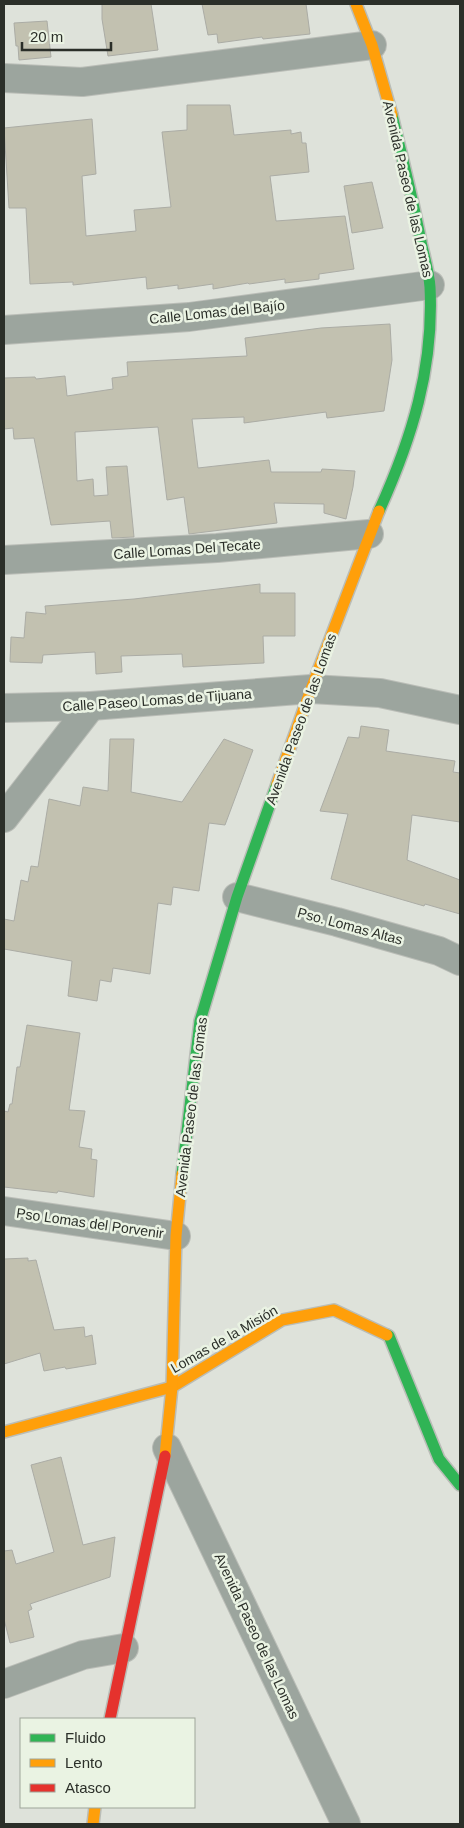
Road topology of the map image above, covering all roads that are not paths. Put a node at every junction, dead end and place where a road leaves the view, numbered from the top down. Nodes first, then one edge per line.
1 (356, 4) edge
2 (372, 44) junction
3 (4, 78) edge
4 (430, 285) junction
5 (4, 330) edge
6 (369, 534) junction
7 (4, 560) edge
8 (311, 689) junction
9 (91, 706) junction
10 (4, 708) edge
11 (460, 710) edge
12 (4, 818) edge
13 (237, 897) junction
14 (460, 961) edge
15 (4, 1211) edge
16 (176, 1236) junction
17 (172, 1386) junction
18 (4, 1432) edge
19 (166, 1448) junction
20 (460, 1485) edge
21 (124, 1648) junction
22 (4, 1684) edge
23 (110, 1718) edge
24 (95, 1808) edge
25 (93, 1824) edge
26 (346, 1824) edge

1 - 2 street, Avenida Paseo de las Lomas
2 - 3 street
2 - 4 street, Avenida Paseo de las Lomas
4 - 5 street, Calle Lomas del Bajío
4 - 6 street, Avenida Paseo de las Lomas
6 - 7 street, Calle Lomas Del Tecate
6 - 8 street, Avenida Paseo de las Lomas
8 - 9 street, Calle Paseo Lomas de Tijuana
8 - 11 street
8 - 13 street, Avenida Paseo de las Lomas
9 - 10 street, Calle Paseo Lomas de Tijuana
9 - 12 street
13 - 14 street, Pso. Lomas Altas
13 - 16 street, Avenida Paseo de las Lomas
15 - 16 street, Pso Lomas del Porvenir
16 - 17 street, Avenida Paseo de las Lomas
17 - 18 street, Lomas de la Misión
17 - 19 street, Avenida Paseo de las Lomas
17 - 20 street, Lomas de la Misión
19 - 21 street, Avenida Paseo de las Lomas
19 - 26 street, Avenida Paseo de las Lomas
21 - 22 street
21 - 23 street, Avenida Paseo de las Lomas
24 - 25 street

